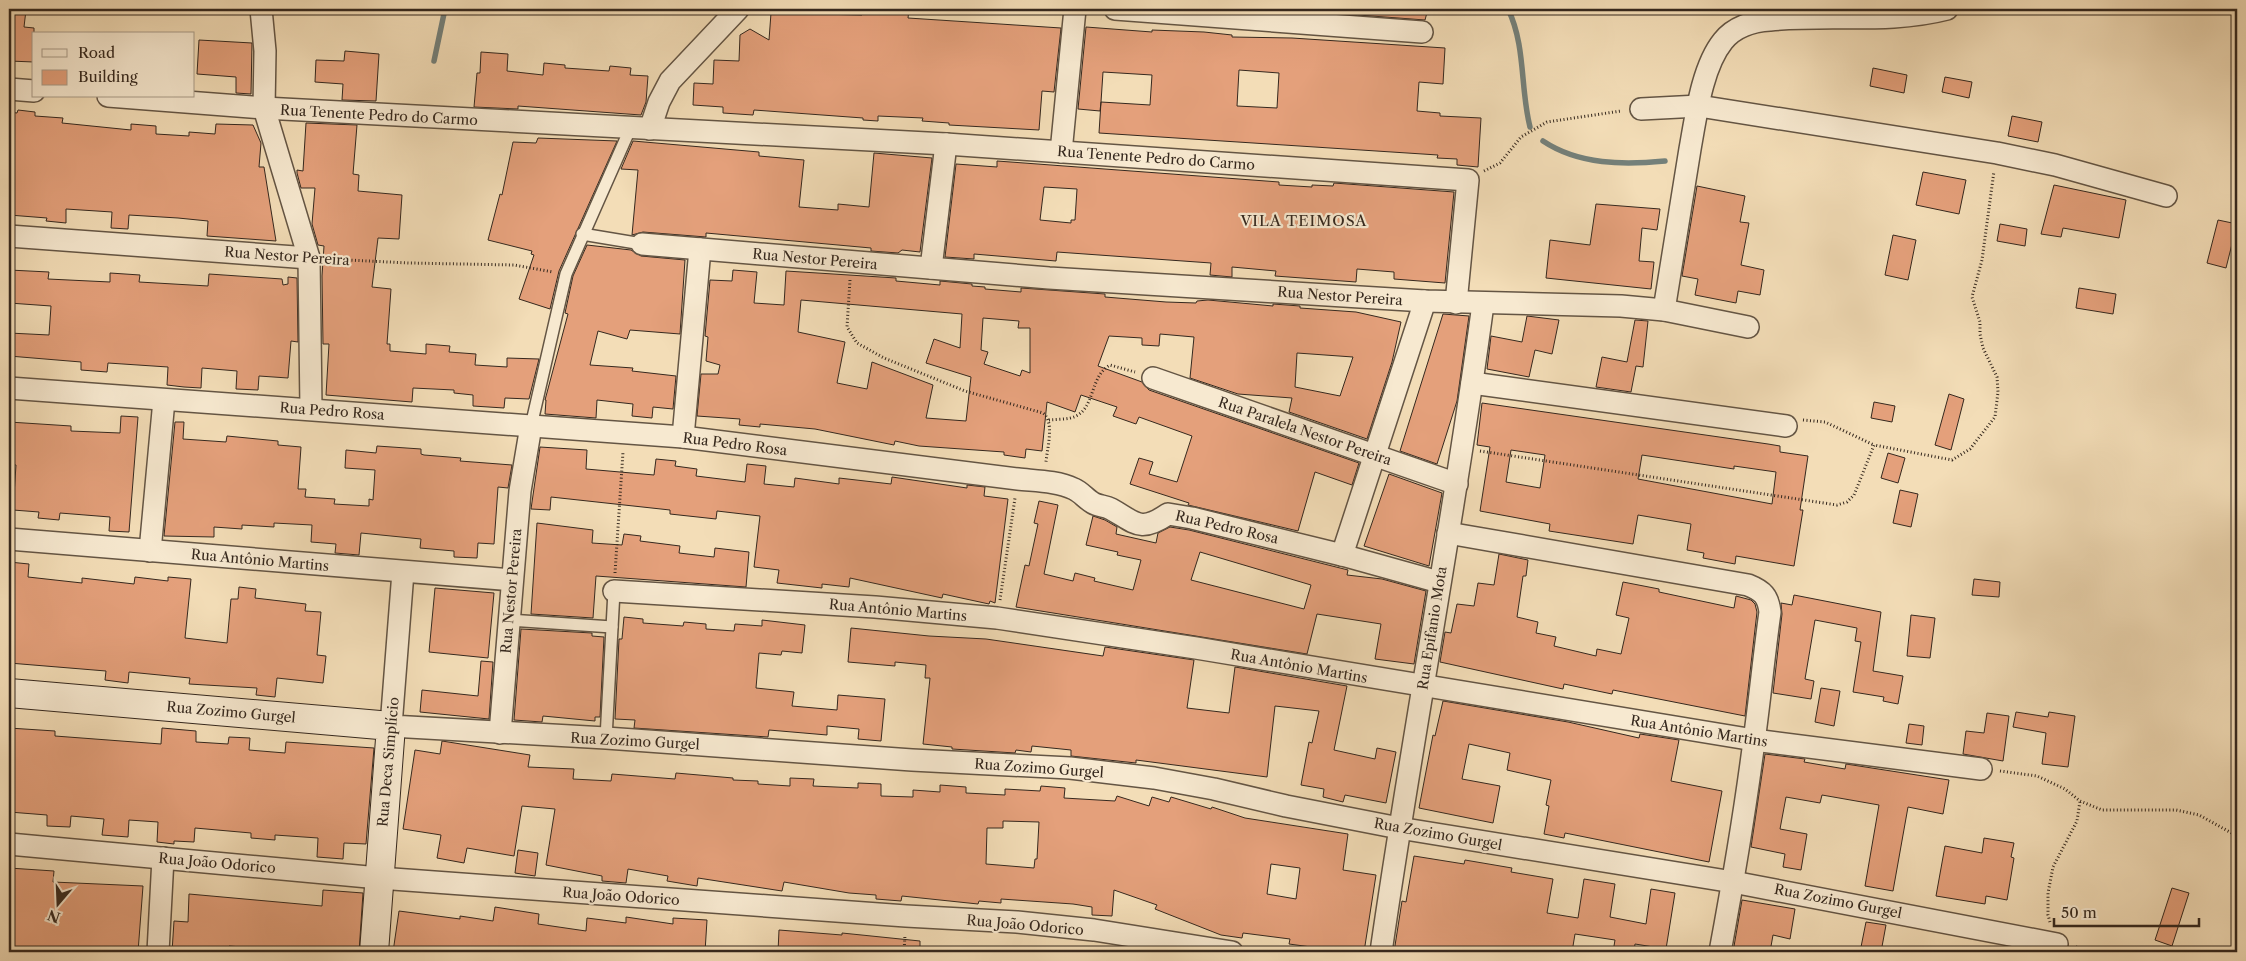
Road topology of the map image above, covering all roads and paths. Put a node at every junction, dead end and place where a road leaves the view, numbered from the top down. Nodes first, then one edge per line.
1 (261, 9) edge
2 (738, 9) edge
3 (1075, 9) edge
4 (1115, 9) edge
5 (1947, 9) edge
6 (1422, 32) dead end
7 (9, 89) edge
8 (32, 90) edge
9 (134, 98) edge
10 (1699, 106) junction
11 (264, 108) junction
12 (1640, 109) joint
13 (640, 129) junction
14 (946, 144) junction
15 (1061, 152) junction
16 (1997, 153) junction
17 (1468, 180) junction
18 (2166, 196) dead end
19 (582, 234) junction
20 (9, 236) edge
21 (642, 244) joint
22 (700, 248) junction
23 (309, 258) junction
24 (851, 262) junction
25 (931, 268) junction
26 (566, 274) junction
27 (1424, 302) junction
28 (1456, 303) junction
29 (1483, 304) junction
30 (1664, 310) junction
31 (1748, 327) dead end
32 (1153, 378) joint
33 (1472, 383) junction
34 (9, 388) edge
35 (164, 400) junction
36 (311, 409) junction
37 (1049, 420) junction
38 (531, 426) junction
39 (1786, 426) joint
40 (624, 433) junction
41 (684, 437) junction
42 (1874, 446) junction
43 (1462, 448) junction
44 (1376, 456) junction
45 (1018, 478) junction
46 (1044, 482) junction
47 (1457, 484) junction
48 (1448, 533) junction
49 (9, 539) edge
50 (150, 551) junction
51 (1342, 555) junction
52 (403, 572) junction
53 (512, 580) junction
54 (1439, 582) junction
55 (614, 591) junction
56 (997, 618) junction
57 (509, 620) junction
58 (612, 627) junction
59 (1422, 686) junction
60 (9, 693) edge
61 (391, 726) junction
62 (500, 733) junction
63 (606, 738) junction
64 (1754, 740) junction
65 (1981, 769) joint
66 (2080, 801) junction
67 (1399, 828) junction
68 (2237, 836) edge
69 (9, 844) edge
70 (163, 858) junction
71 (379, 878) junction
72 (1733, 882) junction
73 (2057, 944) junction
74 (1188, 949) edge
75 (158, 952) edge
76 (374, 952) edge
77 (1232, 952) edge
78 (1381, 952) edge
79 (1720, 952) edge
80 (2112, 952) edge

1 - 11 street
2 - 13 street
3 - 15 street
4 - 6 street
5 - 10 street
7 - 8 street
9 - 11 street, Rua Tenente Pedro do Carmo
10 - 12 street
10 - 16 street
10 - 30 street
11 - 13 street, Rua Tenente Pedro do Carmo
11 - 23 street
12 - 17 path
13 - 14 street, Rua Tenente Pedro do Carmo
13 - 19 lane, Rua Nestor Pereira
14 - 15 street, Rua Tenente Pedro do Carmo
14 - 25 street
15 - 17 street, Rua Tenente Pedro do Carmo
16 - 18 street
16 - 42 path
17 - 28 street
19 - 21 lane, Rua Nestor Pereira
19 - 26 lane, Rua Nestor Pereira
20 - 23 street, Rua Nestor Pereira
21 - 22 street, Rua Nestor Pereira
22 - 24 street, Rua Nestor Pereira
22 - 41 street
23 - 26 path, Rua Nestor Pereira
23 - 36 street
24 - 25 street, Rua Nestor Pereira
24 - 37 path
25 - 27 street, Rua Nestor Pereira
26 - 38 lane, Rua Nestor Pereira
27 - 28 street, Rua Nestor Pereira
27 - 44 street
28 - 29 street, Rua Nestor Pereira
29 - 30 street, Rua Nestor Pereira
29 - 33 street, Rua Epifanio Mota
30 - 31 street, Rua Nestor Pereira
32 - 37 path
32 - 44 street, Rua Paralela Nestor Pereira
33 - 39 street
33 - 43 street, Rua Epifanio Mota
34 - 35 street, Rua Pedro Rosa
35 - 36 street, Rua Pedro Rosa
35 - 50 street
36 - 38 street, Rua Pedro Rosa
37 - 46 path
38 - 40 street, Rua Pedro Rosa
38 - 53 street, Rua Nestor Pereira
39 - 42 path
40 - 41 street, Rua Pedro Rosa
40 - 55 path
41 - 45 street, Rua Pedro Rosa
42 - 43 path
43 - 47 street, Rua Epifanio Mota
44 - 47 street, Rua Paralela Nestor Pereira
44 - 51 street
45 - 46 street, Rua Pedro Rosa
45 - 56 path
46 - 51 street, Rua Pedro Rosa
47 - 48 street, Rua Epifanio Mota
48 - 54 street, Rua Epifanio Mota
48 - 64 street
49 - 50 street, Rua Antônio Martins
50 - 52 street, Rua Antônio Martins
51 - 54 street, Rua Pedro Rosa
52 - 53 street, Rua Antônio Martins
52 - 61 street, Rua Deca Simplício
53 - 57 street, Rua Nestor Pereira
54 - 59 street, Rua Epifanio Mota
55 - 56 street, Rua Antônio Martins
55 - 58 lane
56 - 59 street, Rua Antônio Martins
57 - 58 lane
57 - 62 street, Rua Nestor Pereira
58 - 63 lane
59 - 64 street, Rua Antônio Martins
59 - 67 street, Rua Epifanio Mota
60 - 61 street, Rua Zozimo Gurgel
61 - 62 street, Rua Zozimo Gurgel
61 - 71 street, Rua Deca Simplício
62 - 63 street, Rua Zozimo Gurgel
63 - 67 street, Rua Zozimo Gurgel
64 - 65 street, Rua Antônio Martins
64 - 72 street
65 - 66 path
66 - 68 path
66 - 73 path
67 - 72 street, Rua Zozimo Gurgel
67 - 78 street, Rua Epifanio Mota
69 - 70 street, Rua João Odorico
70 - 71 street, Rua João Odorico
70 - 75 street
71 - 74 street, Rua João Odorico
71 - 76 street, Rua Deca Simplício
72 - 73 street, Rua Zozimo Gurgel
72 - 79 street
73 - 80 path
74 - 77 street, Rua João Odorico

